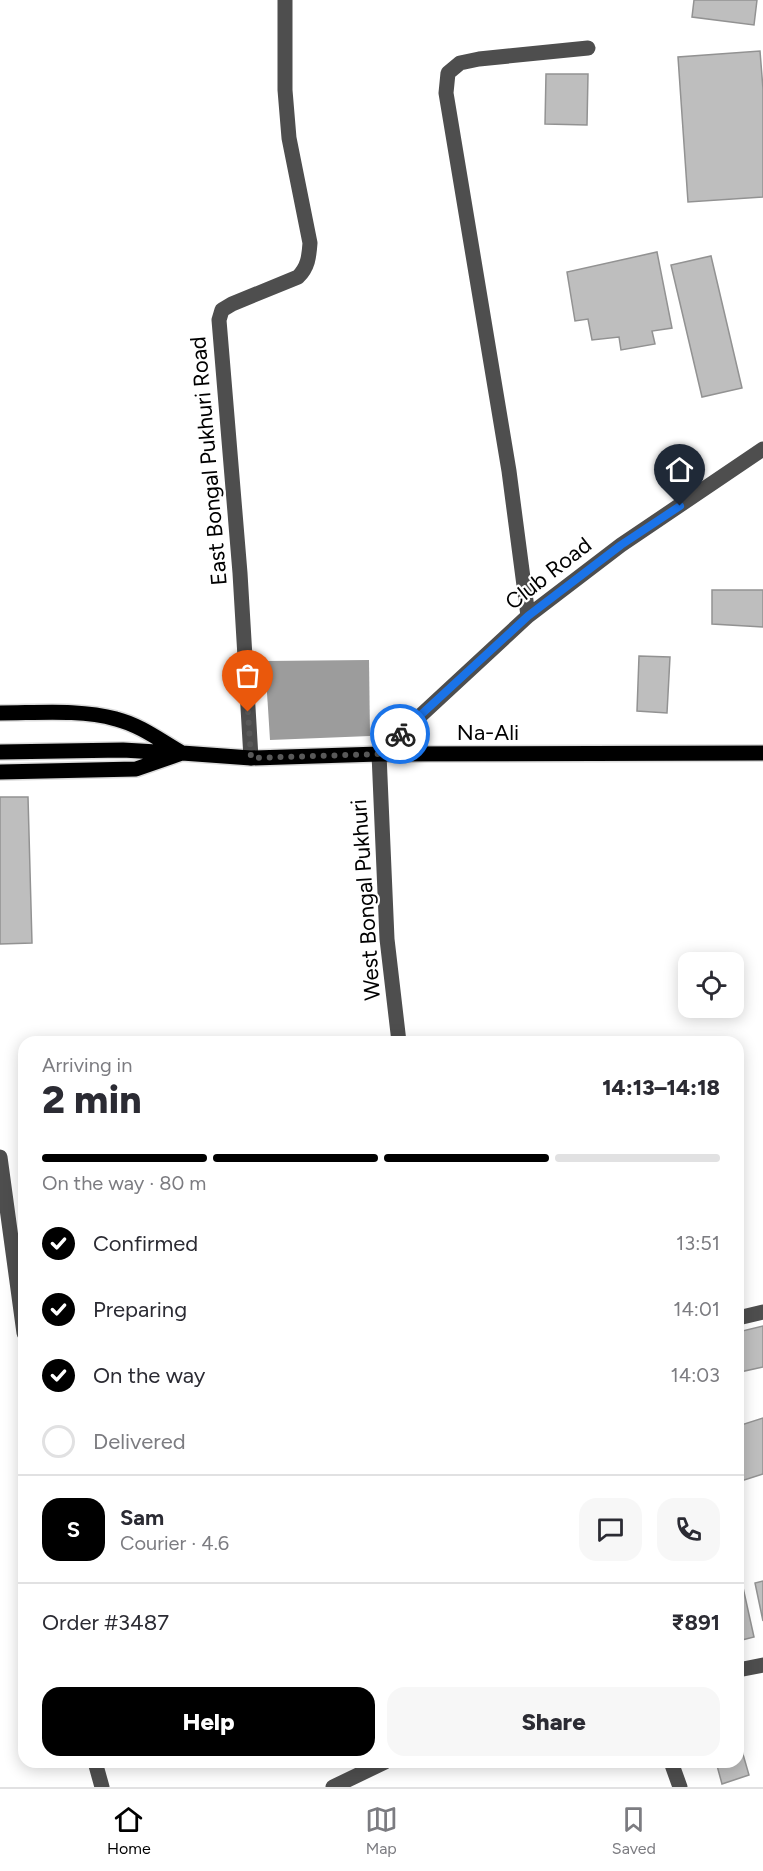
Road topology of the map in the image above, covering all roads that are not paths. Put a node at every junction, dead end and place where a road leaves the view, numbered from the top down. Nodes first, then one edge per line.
1 (285, 0) edge
2 (588, 48) dead end
3 (763, 449) edge
4 (528, 616) junction
5 (0, 713) edge
6 (0, 752) edge
7 (182, 753) junction
8 (763, 753) edge
9 (379, 754) junction
10 (251, 758) junction
11 (0, 772) edge
12 (398, 1036) edge
13 (0, 1157) edge
14 (18, 1289) edge
15 (763, 1312) edge
16 (744, 1317) edge
17 (763, 1665) edge
18 (744, 1669) edge
19 (97, 1768) edge
20 (373, 1768) edge
21 (673, 1768) edge
22 (102, 1787) edge
23 (333, 1787) edge
24 (680, 1787) edge

1 - 10 street, East Bongal Pukhuri Road
2 - 4 street
3 - 4 street, Club Road
4 - 9 street, Club Road
5 - 7 main road
6 - 7 main road
7 - 10 main road, Na-Ali
7 - 11 main road, Na-Ali
8 - 9 main road, Na-Ali
9 - 10 main road, Na-Ali
9 - 12 street, West Bongal Pukhuri
13 - 14 street
15 - 16 street
17 - 18 street
19 - 22 street
20 - 23 street
21 - 24 street

